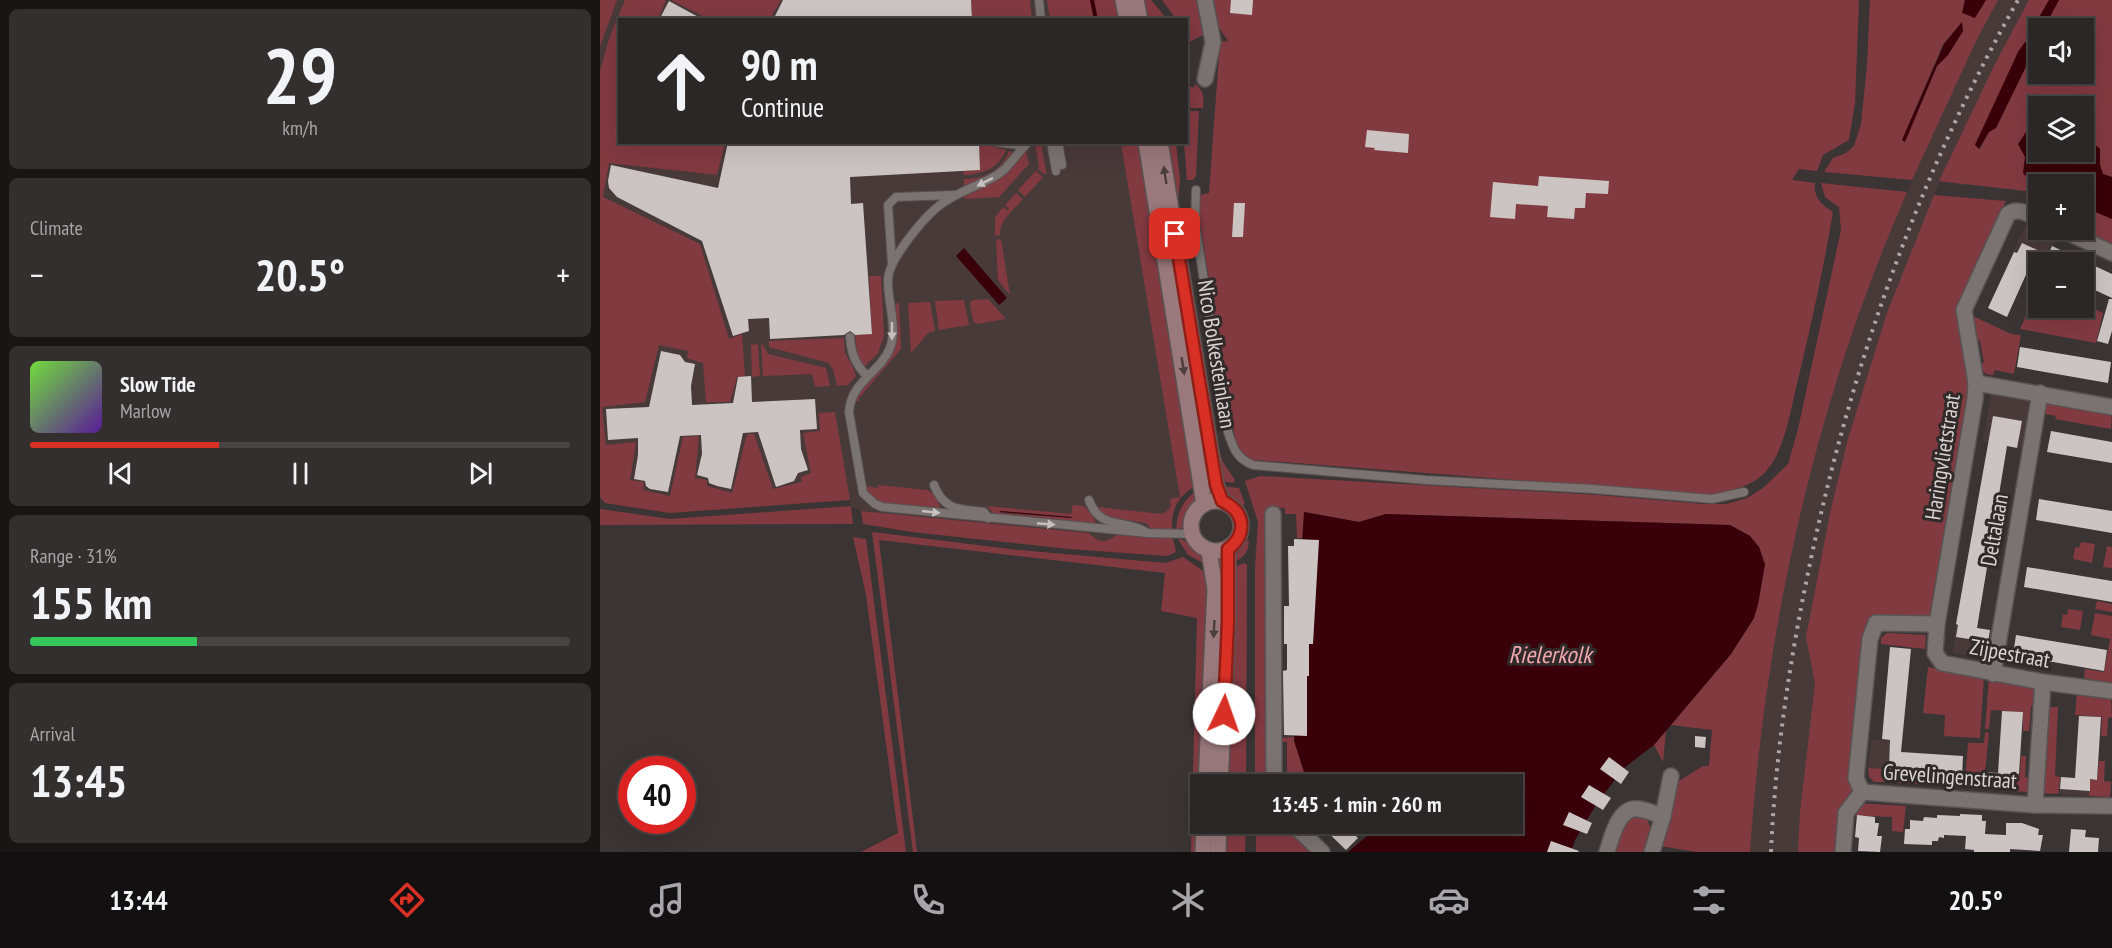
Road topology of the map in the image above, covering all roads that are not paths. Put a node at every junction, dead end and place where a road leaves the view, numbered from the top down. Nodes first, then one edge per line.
1 (1039, 0) edge
2 (1123, 0) edge
3 (1136, 0) edge
4 (1205, 0) edge
5 (1041, 18) edge
6 (1127, 18) edge
7 (1140, 18) edge
8 (1205, 79) dead end
9 (1026, 144) edge
10 (1052, 144) edge
11 (1058, 144) edge
12 (1146, 144) edge
13 (1160, 144) edge
14 (1196, 190) dead end
15 (959, 194) junction
16 (2028, 214) edge
17 (2084, 240) edge
18 (2112, 253) edge
19 (892, 267) junction
20 (850, 337) dead end
21 (867, 376) junction
22 (1977, 383) junction
23 (2040, 393) junction
24 (2112, 406) edge
25 (934, 485) dead end
26 (1743, 492) dead end
27 (1089, 500) dead end
28 (1222, 501) junction
29 (1204, 504) junction
30 (1273, 514) dead end
31 (988, 518) junction
32 (1148, 533) junction
33 (1192, 534) junction
34 (1228, 549) junction
35 (1209, 550) junction
36 (1937, 624) junction
37 (1993, 674) junction
38 (2043, 682) junction
39 (2112, 691) edge
40 (1206, 774) edge
41 (1220, 774) edge
42 (1274, 774) edge
43 (1671, 776) dead end
44 (1862, 792) junction
45 (2035, 805) junction
46 (2112, 806) edge
47 (1663, 816) junction
48 (1204, 834) edge
49 (1219, 834) edge
50 (1303, 834) edge
51 (1203, 852) edge
52 (1218, 852) edge
53 (1322, 852) edge
54 (1607, 852) edge
55 (1652, 852) edge
56 (1843, 852) edge

1 - 5 lane
2 - 6 street
3 - 7 street
4 - 8 street
9 -> 15 lane
10 - 11 lane
12 -> 29 street, Nico Bolkesteinlaan
28 -> 13 street, Nico Bolkesteinlaan
14 - 26 lane
15 - 19 lane
15 - 19 lane
16 - 22 street, Haringvlietstraat
17 - 18 street
19 -> 21 lane
20 - 21 lane
21 -> 31 lane
22 - 23 street
22 - 36 street, Haringvlietstraat
23 - 24 street
23 - 37 street, Deltalaan
25 - 31 lane
27 - 32 lane
28 - 29 street
28 - 34 street
29 - 33 street
30 - 42 street
31 -> 32 lane
32 - 33 lane
33 - 35 street
34 - 35 street
34 - 41 street
35 -> 40 street
36 - 37 street, Zijpestraat
36 - 44 street, Grevelingenstraat
37 - 38 street, Zijpestraat
38 - 39 street, Zijpestraat
38 - 45 street, Grevelingenstraat
43 - 47 street
44 - 45 street, Grevelingenstraat
44 - 56 street, Grevelingenstraat
45 - 46 street, Grevelingenstraat
47 - 54 street
47 - 55 street
48 - 51 street
49 - 52 street
50 - 53 street

